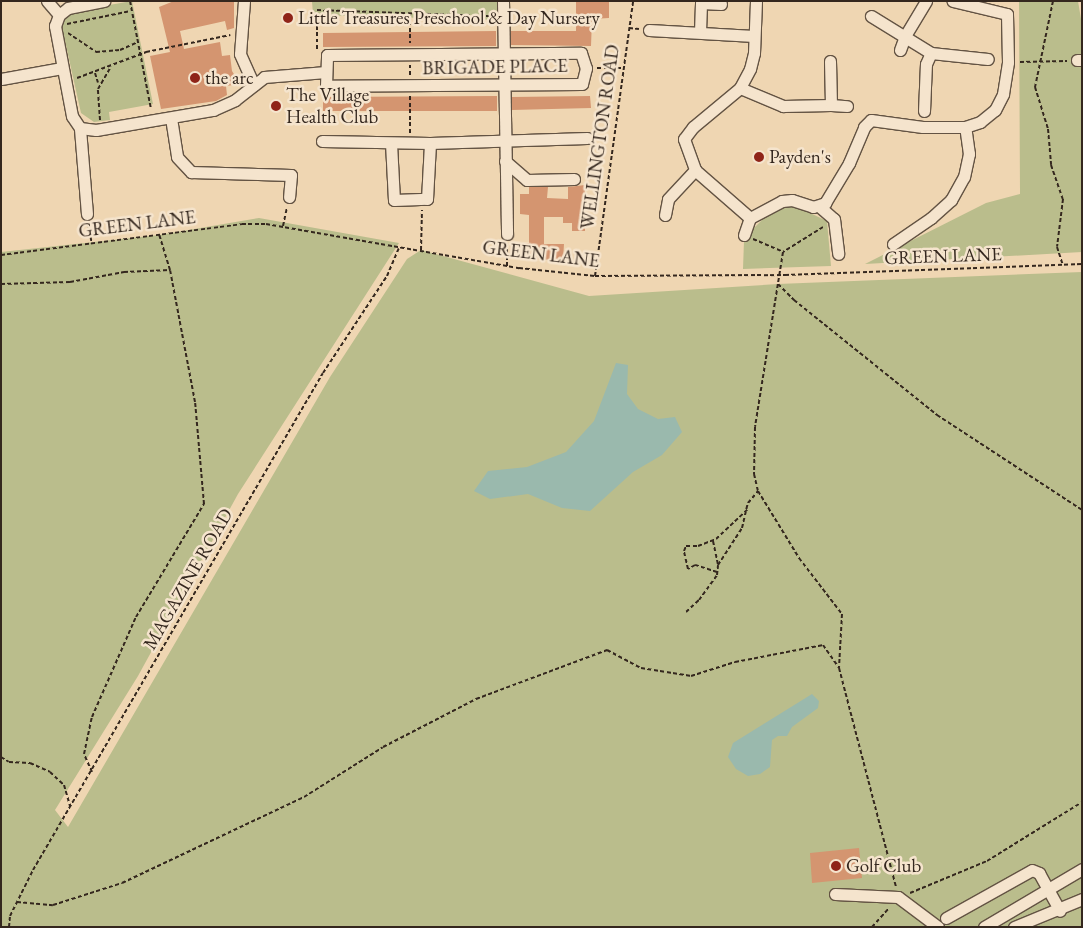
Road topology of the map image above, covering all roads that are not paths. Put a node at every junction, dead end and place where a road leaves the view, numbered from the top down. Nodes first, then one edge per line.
1 (47, 1) edge
2 (104, 1) edge
3 (244, 1) edge
4 (503, 1) edge
5 (756, 1) edge
6 (926, 1) edge
7 (953, 1) edge
8 (721, 4) dead end
9 (871, 16) dead end
10 (58, 22) junction
11 (649, 30) dead end
12 (700, 32) junction
13 (754, 36) junction
14 (905, 36) junction
15 (900, 50) dead end
16 (931, 53) junction
17 (504, 54) junction
18 (988, 59) dead end
19 (830, 62) dead end
20 (62, 68) junction
21 (326, 72) junction
22 (1, 80) edge
23 (254, 85) junction
24 (504, 85) junction
25 (740, 88) junction
26 (831, 106) junction
27 (847, 106) dead end
28 (924, 111) dead end
29 (171, 118) junction
30 (965, 127) junction
31 (80, 128) junction
32 (587, 138) dead end
33 (322, 141) dead end
34 (504, 141) junction
35 (391, 143) junction
36 (430, 143) junction
37 (505, 161) junction
38 (695, 170) junction
39 (574, 179) dead end
40 (289, 197) road end
41 (820, 207) junction
42 (87, 214) road end
43 (665, 215) dead end
44 (750, 218) junction
45 (507, 234) road end
46 (744, 234) road end
47 (893, 244) dead end
48 (838, 254) dead end
49 (1082, 870) edge
50 (1049, 889) junction
51 (835, 894) dead end
52 (1082, 899) edge
53 (1060, 911) junction
54 (942, 922) edge
55 (984, 927) edge
56 (1014, 927) edge

1 - 10 street
2 - 10 street
3 - 23 street
4 - 17 street
5 - 13 street
6 - 14 street
7 - 30 street
8 - 12 street
9 - 14 street
10 - 20 street
11 - 12 street
12 - 13 street
13 - 25 street
14 - 15 street
14 - 16 street
16 - 18 street
16 - 28 street
17 - 21 street, BRIGADE PLACE
17 - 24 street
17 - 24 street, BRIGADE PLACE
19 - 26 street
20 - 22 street
20 - 31 street
21 - 23 street
21 - 24 street, BRIGADE PLACE
23 - 29 street
24 - 34 street
25 - 26 street
25 - 38 street
26 - 27 street
29 - 31 street
29 - 40 street
30 - 41 street
30 - 47 street
31 - 42 street
32 - 34 street
33 - 35 street
34 - 36 street
34 - 37 street
35 - 36 street
35 - 36 street
37 - 39 street
37 - 45 street
38 - 43 street
38 - 44 street
41 - 44 street
41 - 48 street
44 - 46 street
49 - 50 street
50 - 53 street
50 - 54 street
50 - 55 street
51 - 54 street
52 - 53 street
53 - 56 street

